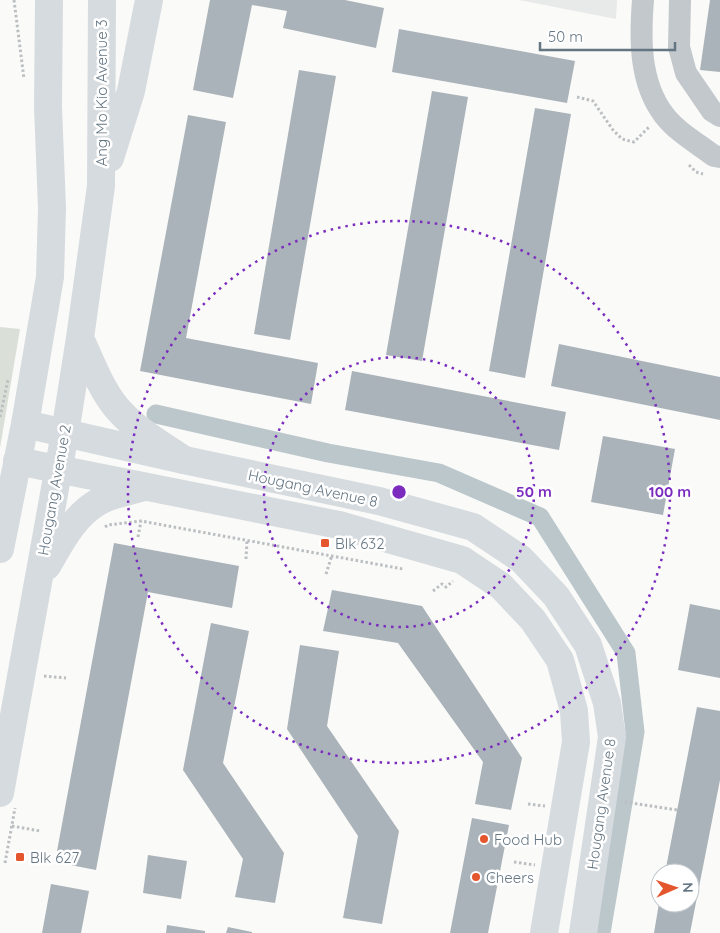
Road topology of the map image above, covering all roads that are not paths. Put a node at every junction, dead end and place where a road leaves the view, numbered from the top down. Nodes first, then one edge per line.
1 (33, 0) edge
2 (49, 0) edge
3 (102, 0) edge
4 (149, 0) edge
5 (643, 0) edge
6 (680, 0) edge
7 (48, 107) junction
8 (720, 116) edge
9 (720, 157) edge
10 (101, 186) junction
11 (80, 338) junction
12 (12, 421) edge
13 (65, 433) junction
14 (184, 460) junction
15 (17, 461) junction
16 (58, 469) junction
17 (144, 487) junction
18 (0, 549) edge
19 (38, 579) junction
20 (8, 800) edge
21 (544, 933) edge
22 (583, 933) edge

1 - 7 main road
2 - 7 main road
3 - 10 main road, Ang Mo Kio Avenue 3
4 - 10 main road
5 - 9 street
6 - 8 street
7 - 12 main road
10 - 11 main road, Hougang Avenue 2
11 - 13 main road, Hougang Avenue 2
11 - 14 main road
12 - 13 main road, Hougang Avenue 8
12 - 15 main road
13 - 14 main road, Hougang Avenue 8
13 - 16 main road, Hougang Avenue 2
14 - 22 main road, Hougang Avenue 8
15 - 16 main road, Hougang Avenue 8
15 - 18 main road
16 - 17 main road, Hougang Avenue 8
16 - 19 main road, Hougang Avenue 2
17 - 19 main road
17 - 21 main road, Hougang Avenue 8
19 - 20 main road, Hougang Avenue 2

